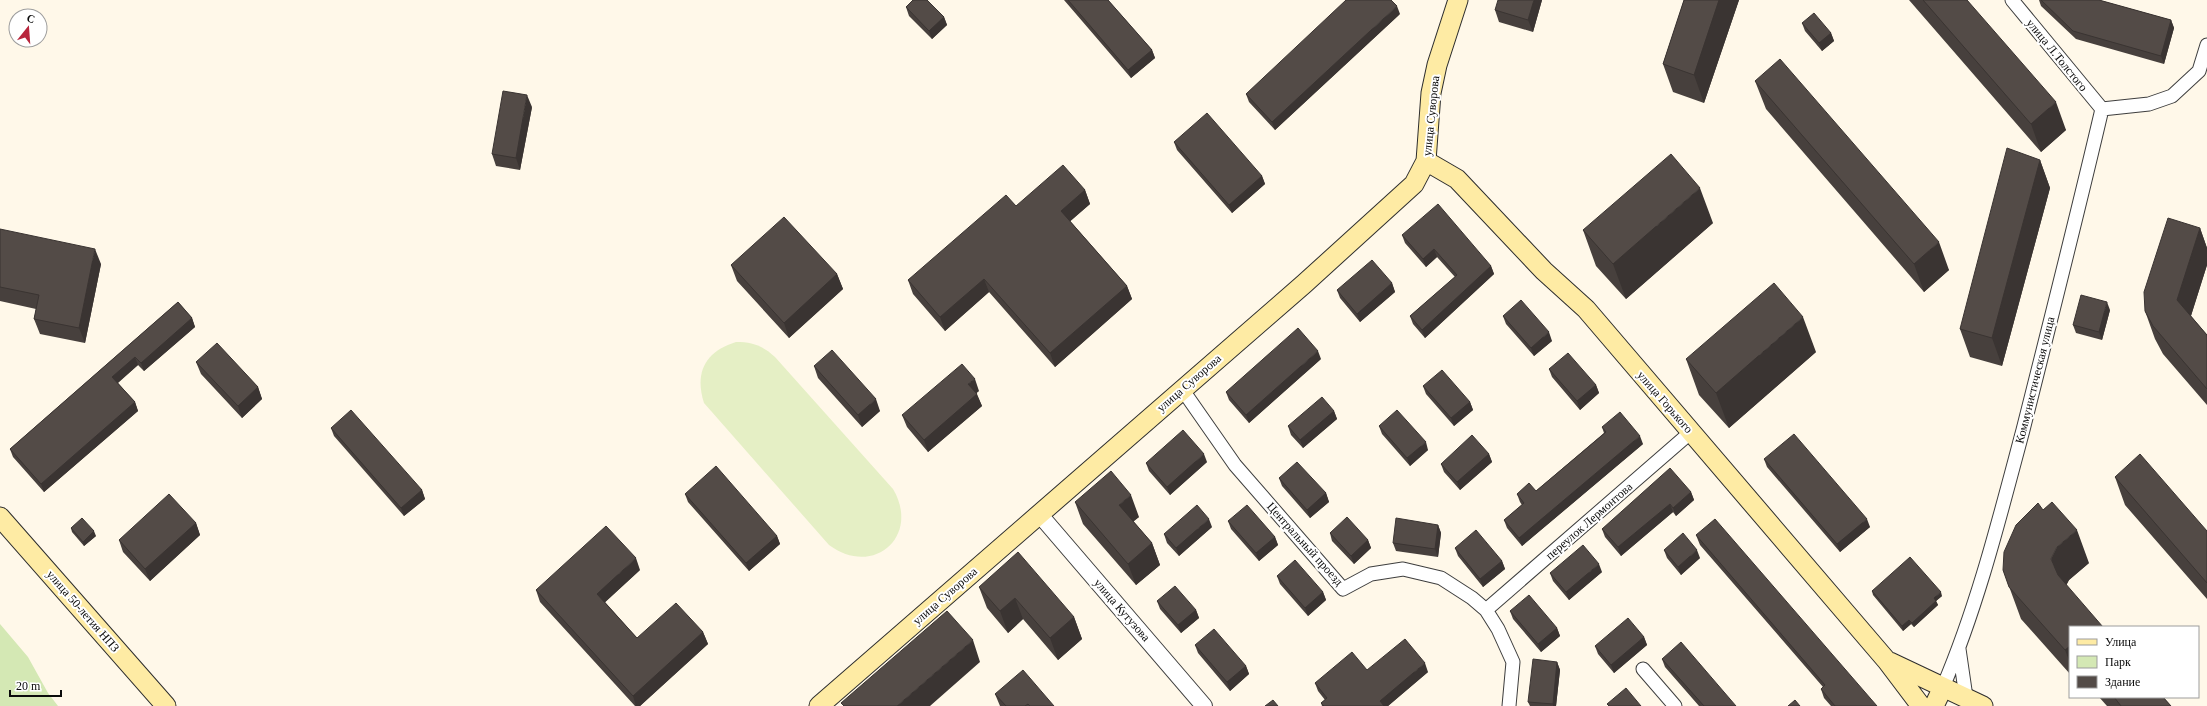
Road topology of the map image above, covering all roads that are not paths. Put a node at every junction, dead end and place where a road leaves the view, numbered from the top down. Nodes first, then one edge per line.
1 (1458, 0) edge
2 (2012, 0) edge
3 (2207, 45) edge
4 (2102, 109) junction
5 (1426, 161) junction
6 (1182, 389) junction
7 (1691, 432) junction
8 (1040, 515) junction
9 (0, 517) edge
10 (1486, 610) junction
11 (1959, 649) junction
12 (1887, 660) junction
13 (1643, 669) dead end
14 (1943, 687) junction
15 (1966, 702) edge
16 (166, 706) edge
17 (819, 706) edge
18 (1204, 706) edge
19 (1509, 706) edge
20 (1675, 706) edge
21 (1921, 706) edge
22 (1934, 706) edge
23 (1983, 706) edge

1 - 5 main road, улица Суворова
2 - 4 street, улица Л.Толстого
3 - 4 street
4 - 11 street, Коммунистическая улица
5 - 6 main road, улица Суворова
5 - 7 main road, улица Горького
6 - 8 main road, улица Суворова
6 - 10 street, Центральный проезд
7 - 10 street, переулок Лермонтова
7 - 12 main road, улица Горького
8 - 17 main road, улица Суворова
8 - 18 street, улица Кутузова
9 - 16 main road, улица 50-летия НПЗ
10 - 19 street, Центральный проезд
11 - 14 street, Коммунистическая улица
11 - 15 street
12 - 14 main road
12 - 21 main road, улица Горького
13 - 20 street
14 - 15 main road
14 - 22 main road
15 - 23 main road

